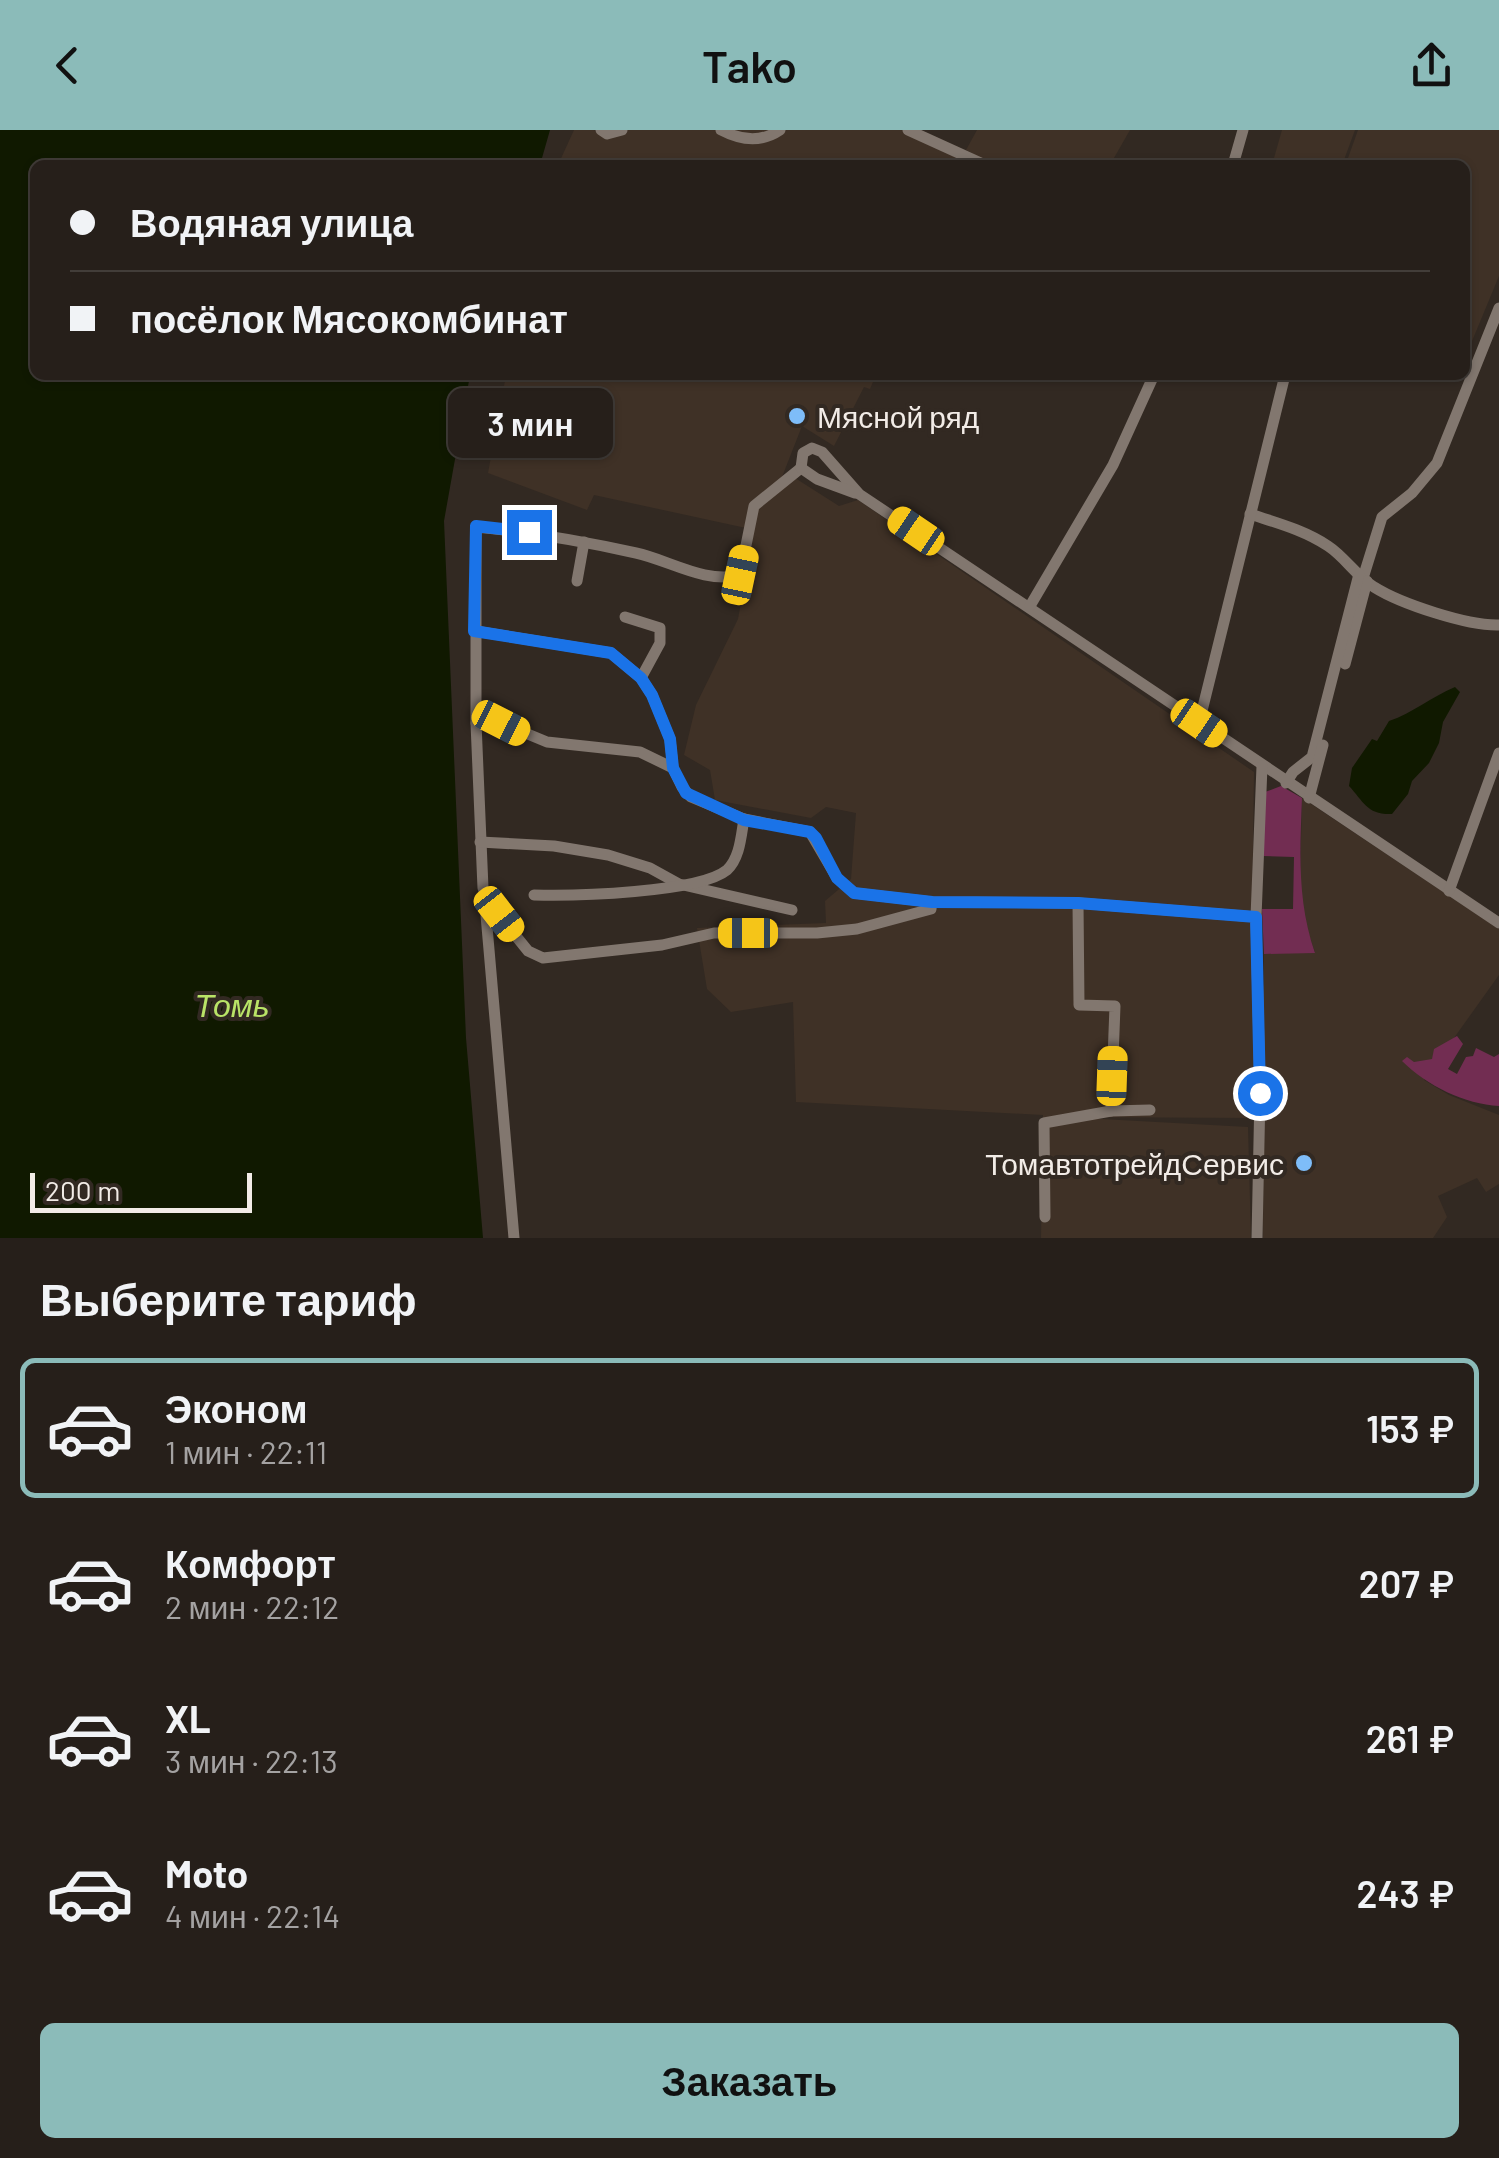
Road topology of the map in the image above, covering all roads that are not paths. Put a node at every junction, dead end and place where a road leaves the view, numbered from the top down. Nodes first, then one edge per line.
1 (601, 130) edge
2 (622, 130) edge
3 (721, 130) edge
4 (780, 130) edge
5 (908, 130) edge
6 (1243, 130) edge
7 (973, 160) edge
8 (1234, 160) edge
9 (1499, 308) edge
10 (1470, 378) edge
11 (1152, 380) edge
12 (1285, 380) edge
13 (1469, 380) edge
14 (801, 468) junction
15 (860, 494) junction
16 (1250, 514) junction
17 (584, 542) junction
18 (1363, 578) junction
19 (577, 580) dead end
20 (1030, 606) junction
21 (626, 618) dead end
22 (1499, 625) edge
23 (474, 631) junction
24 (641, 678) junction
25 (476, 723) junction
26 (1199, 723) junction
27 (1499, 753) edge
28 (1262, 766) junction
29 (673, 768) junction
30 (1286, 782) junction
31 (1310, 798) junction
32 (744, 820) junction
33 (480, 842) junction
34 (678, 884) junction
35 (484, 888) junction
36 (1449, 890) junction
37 (534, 895) dead end
38 (932, 902) junction
39 (1078, 903) junction
40 (792, 910) dead end
41 (1256, 917) junction
42 (1499, 923) edge
43 (1150, 1110) dead end
44 (1111, 1111) junction
45 (1045, 1217) dead end
46 (514, 1238) edge
47 (1258, 1238) edge

1 - 2 street
3 - 4 street
5 - 7 street
6 - 8 street
9 - 10 street
11 - 20 street
12 - 16 street
13 - 18 street
14 - 15 street
14 - 15 street
14 - 17 street
15 - 20 street
16 - 18 street
16 - 26 street
17 - 19 street
17 - 23 street
18 - 22 street
18 - 30 street
18 - 31 street
20 - 26 street
21 - 24 street
23 - 24 street
23 - 25 street
24 - 29 street
25 - 29 street
25 - 33 street
26 - 28 street
27 - 36 street
28 - 30 street
28 - 41 street
29 - 32 street
30 - 31 street
31 - 36 street
32 - 34 street
32 - 38 street
33 - 34 street
33 - 35 street
34 - 37 street
34 - 40 street
35 - 38 street
35 - 46 street
36 - 42 street
38 - 39 street
39 - 41 street
39 - 44 street
41 - 47 street
43 - 44 street
44 - 45 street

